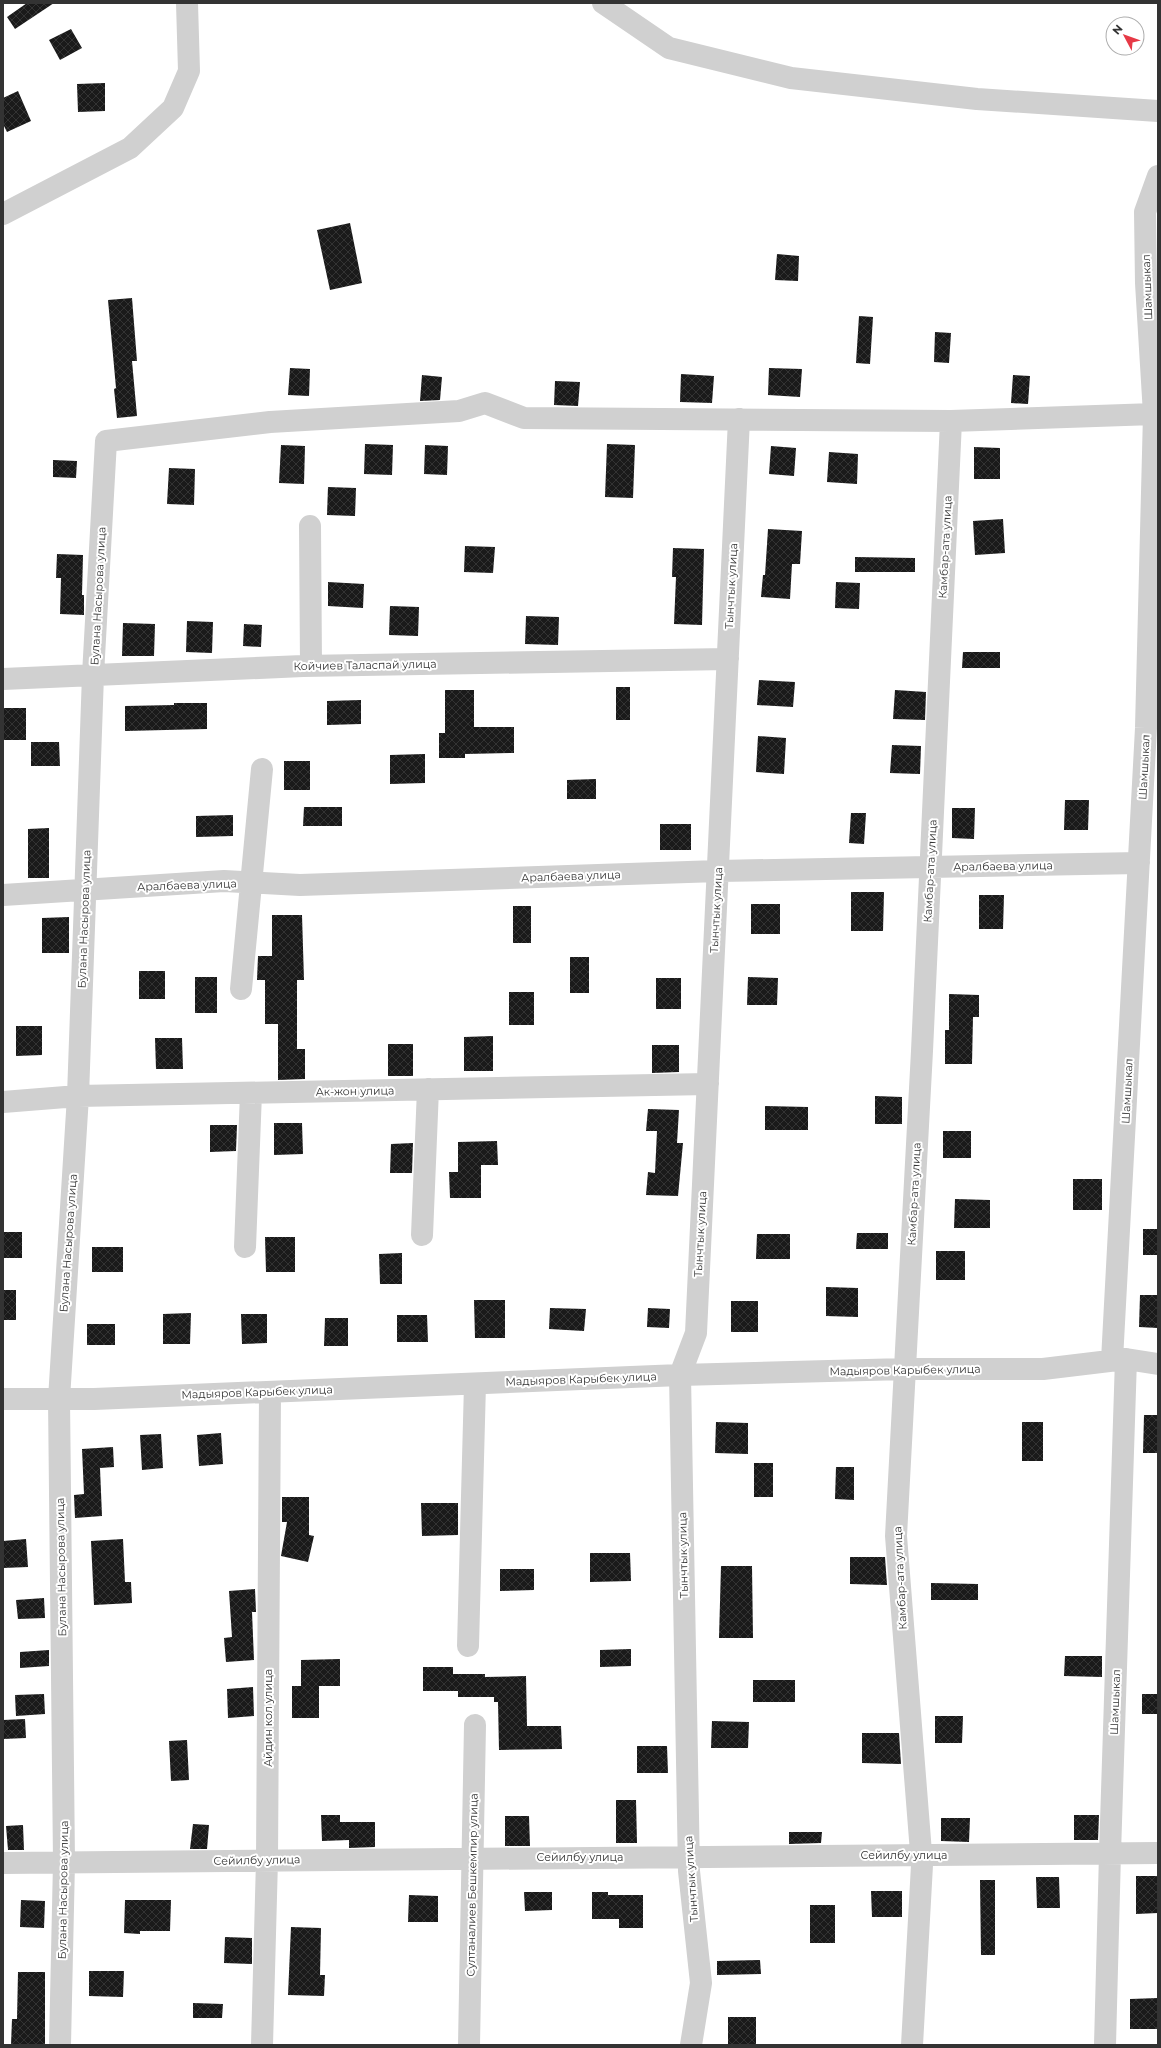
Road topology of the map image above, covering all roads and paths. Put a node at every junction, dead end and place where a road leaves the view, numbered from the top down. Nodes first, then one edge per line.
1 (187, 3) edge
2 (603, 3) edge
3 (1158, 111) edge
4 (1158, 176) edge
5 (3, 214) edge
6 (1154, 414) junction
7 (739, 419) junction
8 (951, 421) junction
9 (310, 526) dead end
10 (728, 659) junction
11 (311, 666) junction
12 (94, 675) junction
13 (3, 679) edge
14 (262, 768) dead end
15 (1139, 863) junction
16 (930, 867) junction
17 (718, 871) junction
18 (250, 883) junction
19 (86, 890) junction
20 (3, 895) edge
21 (241, 989) dead end
22 (708, 1084) junction
23 (428, 1089) junction
24 (250, 1093) junction
25 (78, 1096) junction
26 (3, 1102) edge
27 (422, 1235) dead end
28 (245, 1247) dead end
29 (1119, 1360) junction
30 (1158, 1364) edge
31 (905, 1369) junction
32 (680, 1375) junction
33 (475, 1384) junction
34 (270, 1392) junction
35 (3, 1399) edge
36 (59, 1399) junction
37 (468, 1646) dead end
38 (475, 1725) dead end
39 (1110, 1853) junction
40 (1158, 1853) edge
41 (921, 1855) junction
42 (688, 1856) junction
43 (472, 1858) junction
44 (266, 1860) junction
45 (64, 1862) junction
46 (3, 1863) edge
47 (60, 2045) edge
48 (262, 2045) edge
49 (469, 2045) edge
50 (691, 2045) edge
51 (912, 2045) edge
52 (1105, 2045) edge

1 - 5 street
2 - 3 street
4 - 6 street, Шамшыкал
6 - 8 street
6 - 15 street, Шамшыкал
7 - 8 street
7 - 10 street, Тынчтык улица
7 - 12 street, Булана Насырова улица
8 - 16 street, Камбар-ата улица
9 - 11 street
10 - 11 street, Койчиев Таласпай улица
10 - 17 street, Тынчтык улица
11 - 12 street, Койчиев Таласпай улица
12 - 13 street, Койчиев Таласпай улица
12 - 19 street, Булана Насырова улица
14 - 18 street
15 - 16 street, Аралбаева улица
15 - 29 street, Шамшыкал
16 - 17 street, Аралбаева улица
16 - 31 street, Камбар-ата улица
17 - 18 street, Аралбаева улица
17 - 22 street, Тынчтык улица
18 - 19 street, Аралбаева улица
18 - 21 street
19 - 20 street, Аралбаева улица
19 - 25 street, Булана Насырова улица
22 - 23 street, Ак-жон улица
22 - 32 street, Тынчтык улица
23 - 24 street, Ак-жон улица
23 - 27 street
24 - 25 street, Ак-жон улица
24 - 28 street
25 - 26 street, Ак-жон улица
25 - 36 street, Булана Насырова улица
29 - 30 street, Мадыяров Карыбек улица
29 - 31 street, Мадыяров Карыбек улица
29 - 39 street, Шамшыкал
31 - 32 street, Мадыяров Карыбек улица
31 - 41 street, Камбар-ата улица
32 - 33 street, Мадыяров Карыбек улица
32 - 42 street, Тынчтык улица
33 - 34 street, Мадыяров Карыбек улица
33 - 37 street
34 - 36 street, Мадыяров Карыбек улица
34 - 44 street, Айдин кол улица
35 - 36 street, Мадыяров Карыбек улица
36 - 45 street, Булана Насырова улица
38 - 43 street, Султаналиев Бешкемпир улица
39 - 40 street, Сейилбу улица
39 - 41 street, Сейилбу улица
39 - 52 street, Шамшыкал
41 - 42 street, Сейилбу улица
41 - 51 street, Камбар-ата улица
42 - 43 street, Сейилбу улица
42 - 50 street, Тынчтык улица
43 - 44 street, Сейилбу улица
43 - 49 street, Султаналиев Бешкемпир улица
44 - 45 street, Сейилбу улица
44 - 48 street, Айдин кол улица
45 - 46 street, Сейилбу улица
45 - 47 street, Булана Насырова улица

